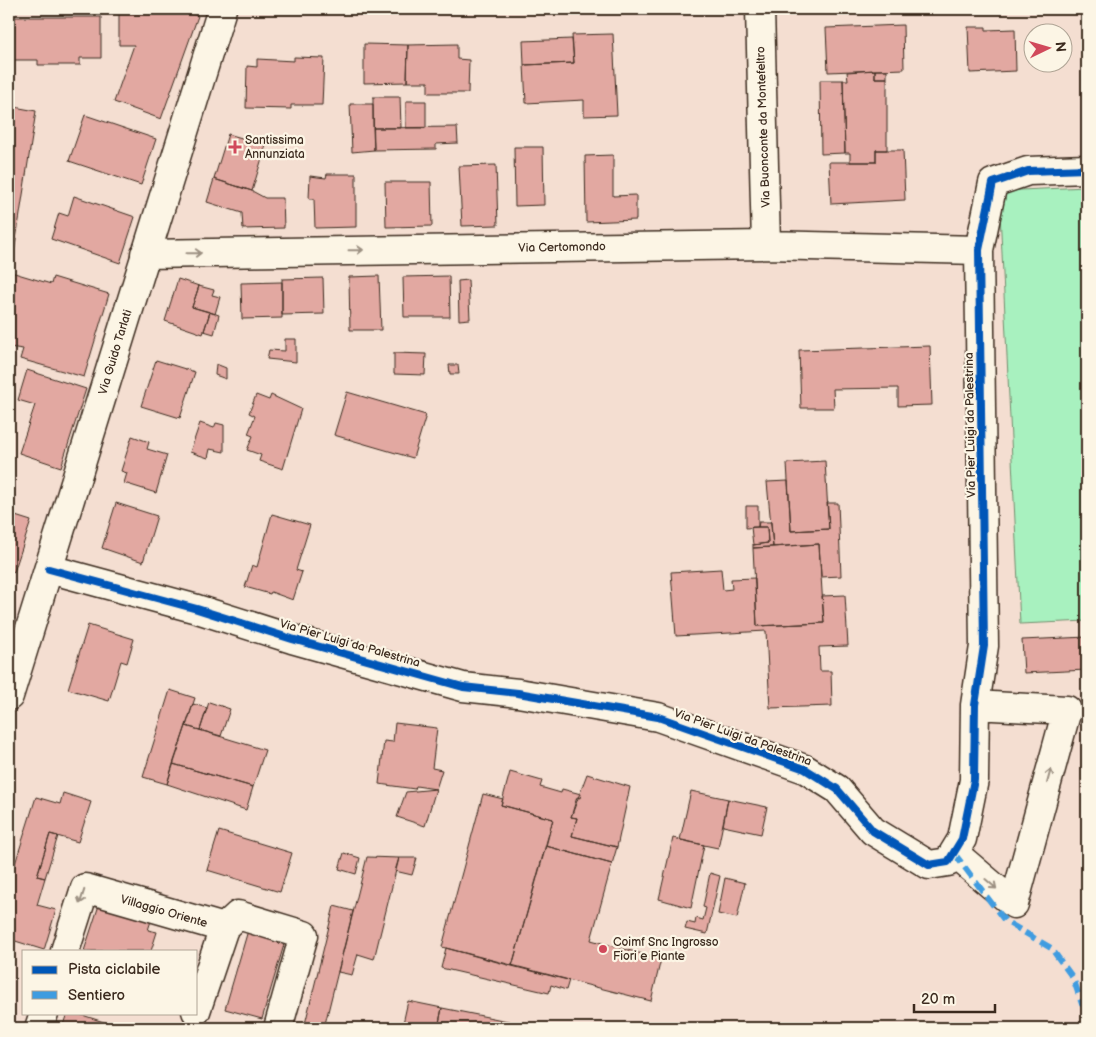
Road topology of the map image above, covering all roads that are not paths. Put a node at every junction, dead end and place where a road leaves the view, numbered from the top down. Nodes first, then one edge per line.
1 (222, 9) edge
2 (760, 9) edge
3 (1087, 169) edge
4 (766, 245) junction
5 (979, 250) junction
6 (145, 254) junction
7 (50, 570) junction
8 (9, 696) edge
9 (975, 705) junction
10 (954, 853) junction
11 (224, 928) junction
12 (65, 950) edge
13 (198, 1006) edge
14 (44, 1014) edge
15 (195, 1014) edge
16 (39, 1028) edge
17 (190, 1028) edge
18 (278, 1028) edge

1 - 6 street, Via Guido Tarlati
2 - 4 street, Via Buonconte da Montefeltro
3 - 5 street, Via Pier Luigi da Palestrina
4 - 5 street, Via Certomondo
6 -> 4 street, Via Certomondo
5 - 9 street, Via Pier Luigi da Palestrina
6 - 7 street, Via Guido Tarlati
7 - 8 street, Via Guido Tarlati
7 - 10 street, Via Pier Luigi da Palestrina
9 - 10 street, Via Pier Luigi da Palestrina
10 -> 9 street
11 -> 12 street, Villaggio Oriente
11 - 13 street, Villaggio Oriente
11 - 18 street
14 - 16 street
15 - 17 street, Villaggio Oriente

